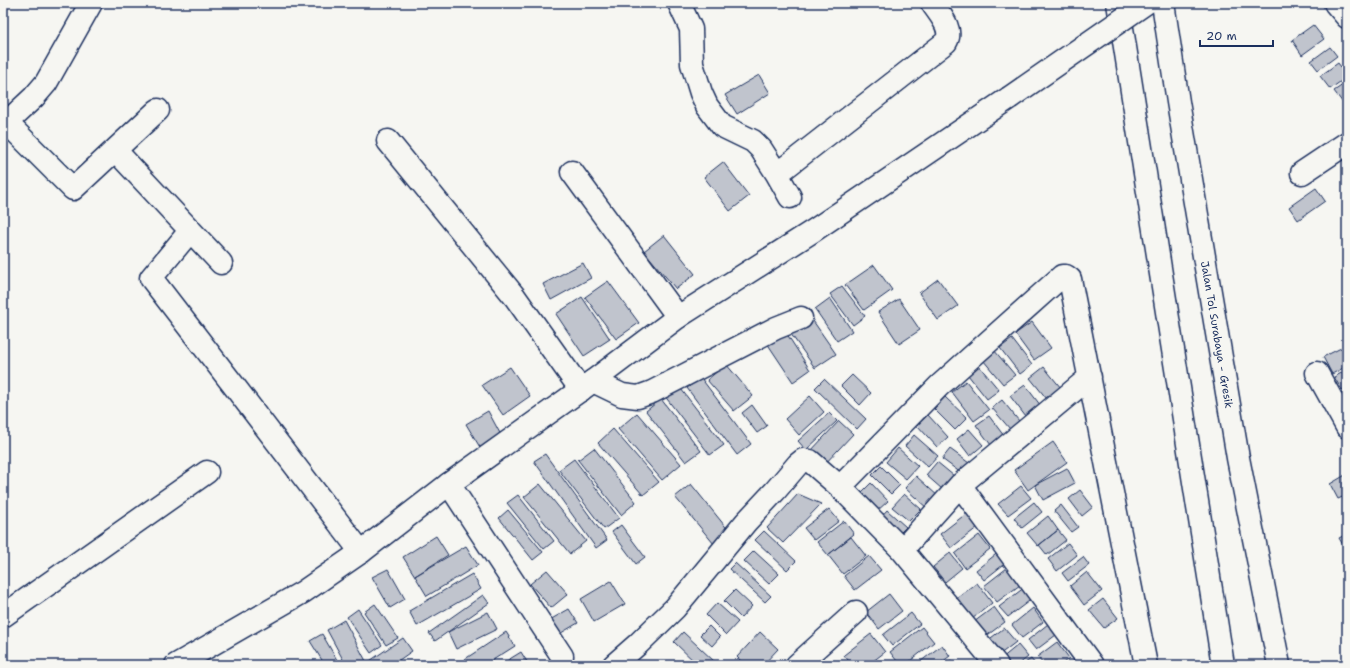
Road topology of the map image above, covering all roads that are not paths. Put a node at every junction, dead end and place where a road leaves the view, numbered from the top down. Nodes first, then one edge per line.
1 (91, 3) edge
2 (679, 3) edge
3 (932, 3) edge
4 (1118, 3) edge
5 (1146, 3) edge
6 (1163, 3) edge
7 (1336, 3) edge
8 (1347, 17) edge
9 (158, 110) dead end
10 (5, 125) edge
11 (388, 141) dead end
12 (1347, 143) edge
13 (115, 150) junction
14 (572, 172) dead end
15 (1302, 173) dead end
16 (777, 174) junction
17 (790, 197) dead end
18 (190, 231) junction
19 (221, 263) dead end
20 (678, 317) junction
21 (801, 318) dead end
22 (1317, 373) dead end
23 (1090, 377) junction
24 (587, 386) junction
25 (1347, 427) edge
26 (207, 472) dead end
27 (449, 484) junction
28 (960, 486) junction
29 (840, 487) junction
30 (902, 550) junction
31 (362, 552) junction
32 (856, 612) dead end
33 (3, 616) edge
34 (562, 662) edge
35 (176, 665) edge
36 (614, 665) edge
37 (797, 665) edge
38 (997, 665) edge
39 (1092, 665) edge
40 (1146, 665) edge
41 (1223, 665) edge
42 (1279, 665) edge

1 - 10 main road
2 - 16 main road
3 - 16 main road
4 - 41 main road
5 - 20 main road, bridge
6 - 42 main road, Jalan Tol Surabaya - Gresik
7 - 8 main road
9 - 13 main road
10 - 13 main road
11 - 24 main road
12 - 15 main road
13 - 18 main road
14 - 20 main road
16 - 17 main road
18 - 19 main road
18 - 31 main road
20 - 24 main road
21 - 24 main road
22 - 25 main road
23 - 28 main road
23 - 29 main road
23 - 40 main road
24 - 27 main road
26 - 33 main road
27 - 31 main road
27 - 34 main road
28 - 30 main road
28 - 39 main road
29 - 30 main road
29 - 36 main road
30 - 38 main road
31 - 35 main road
32 - 37 main road

